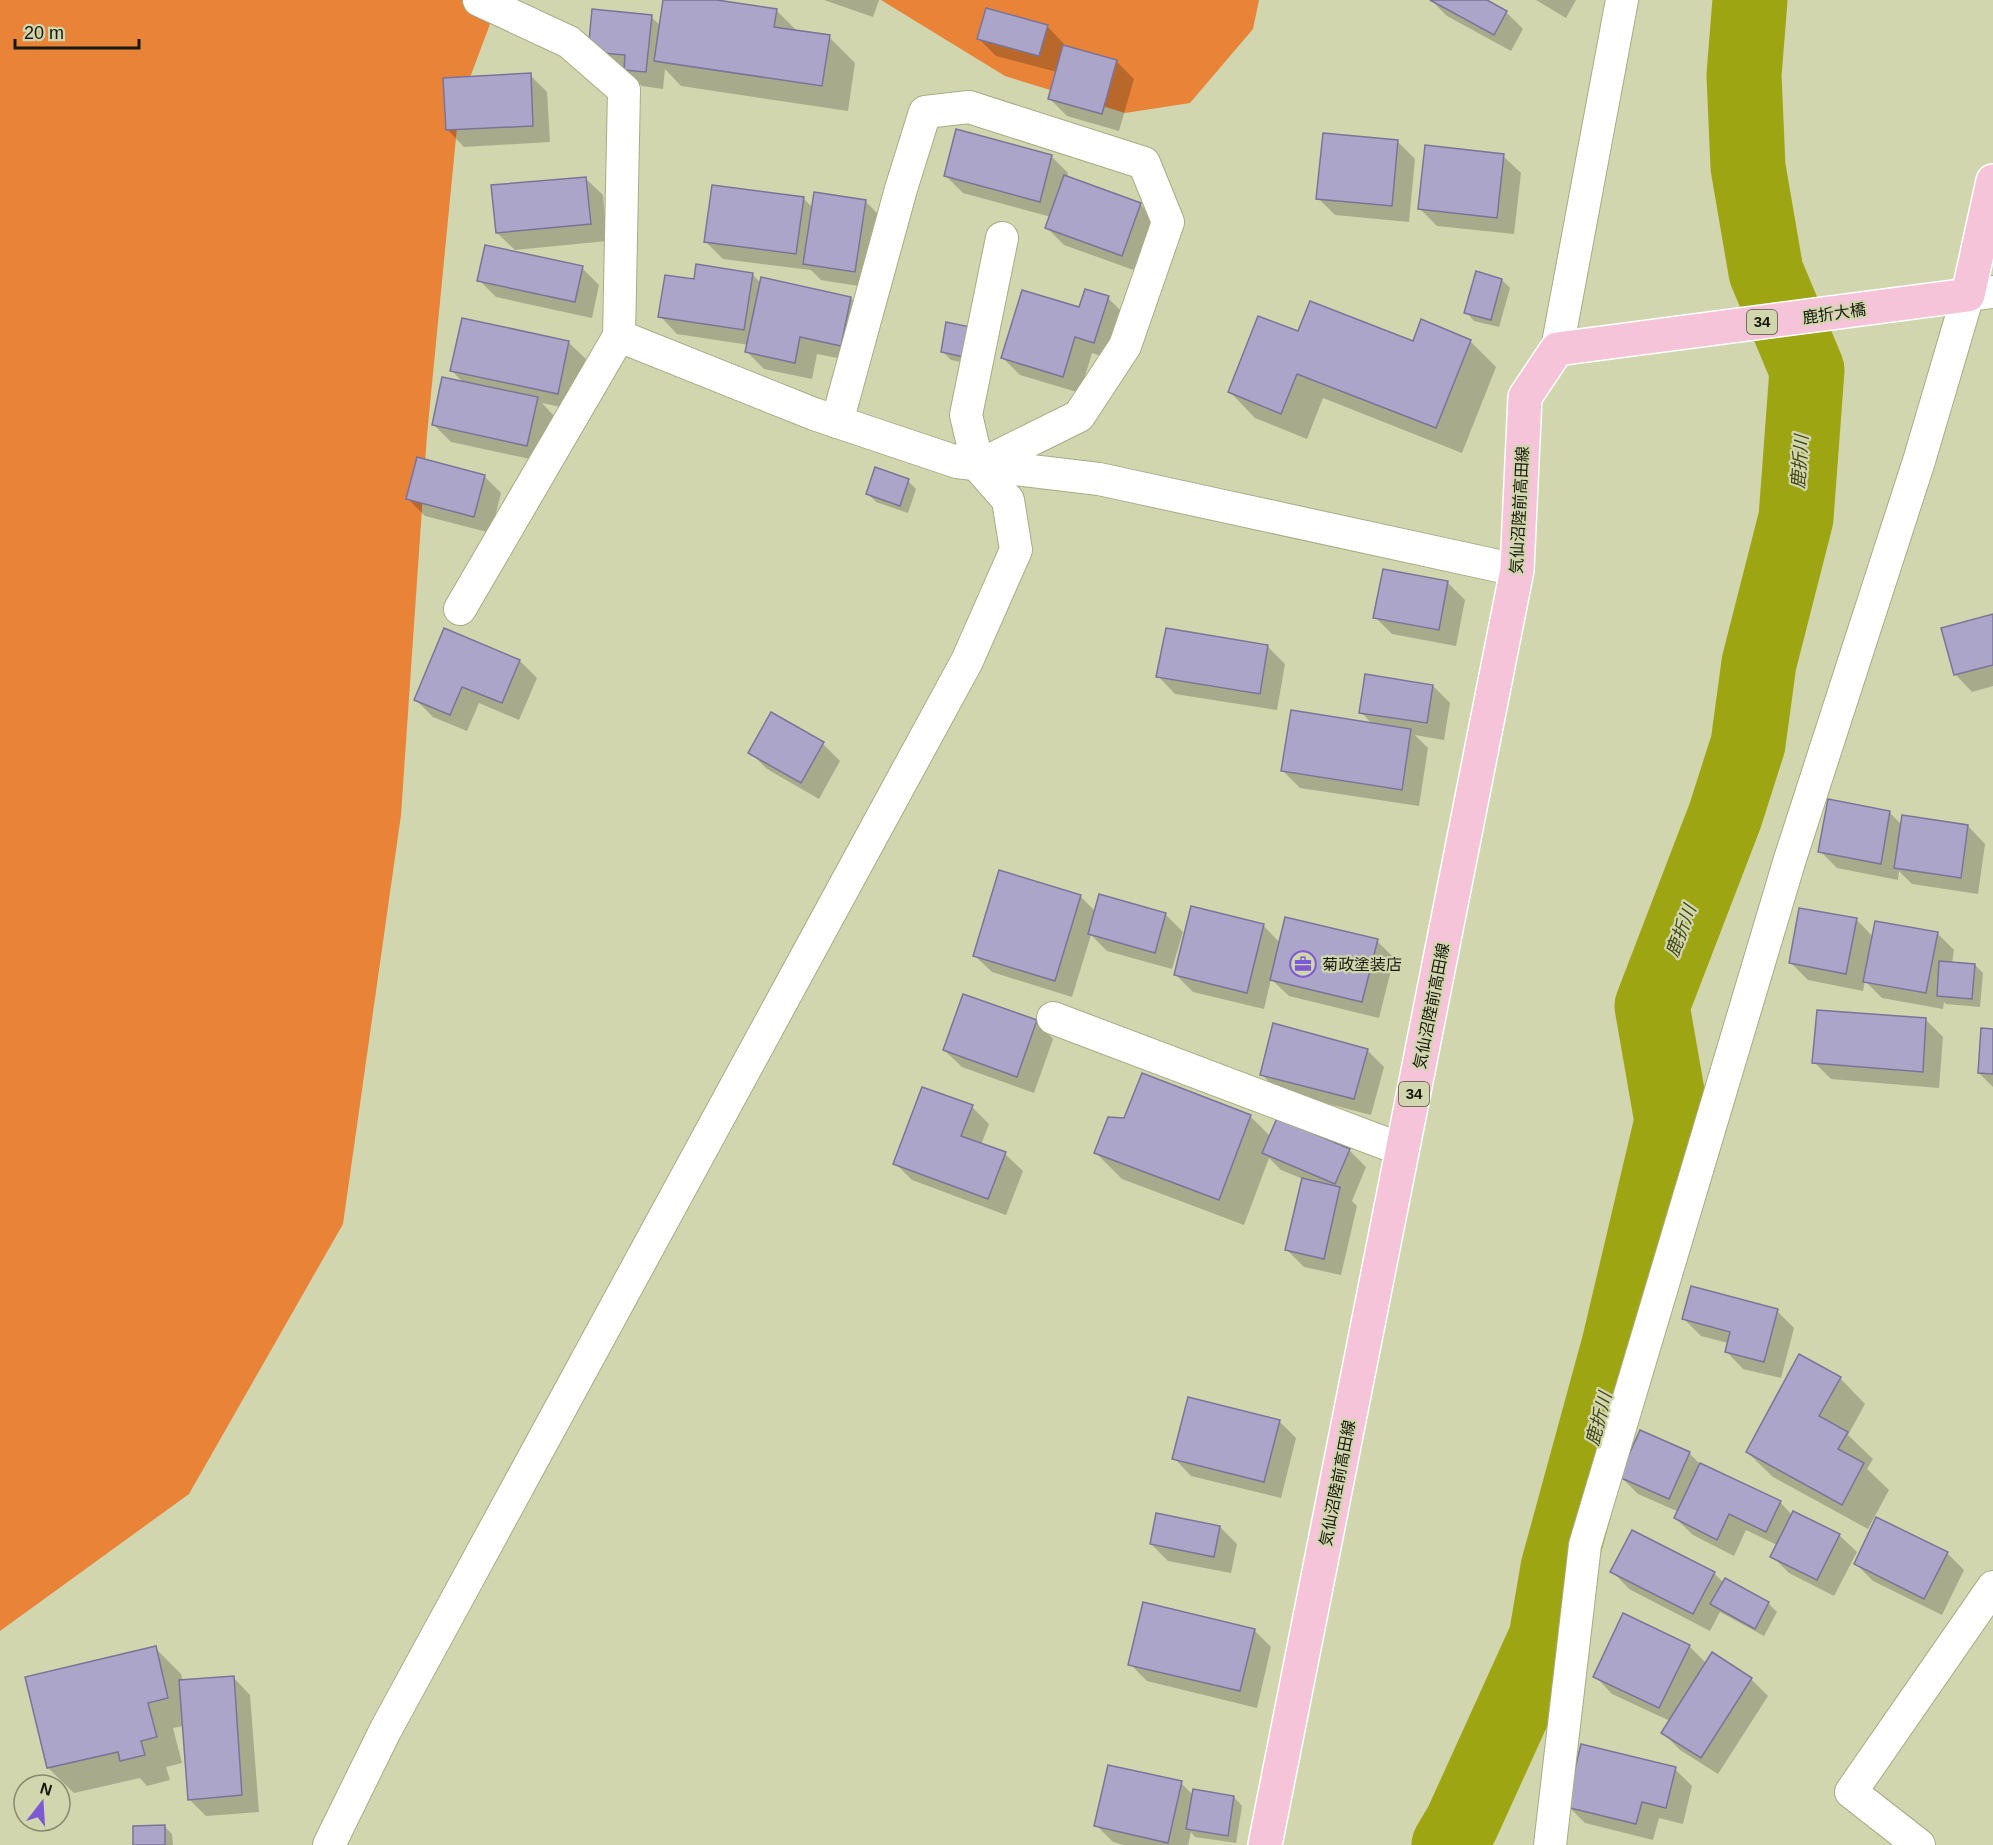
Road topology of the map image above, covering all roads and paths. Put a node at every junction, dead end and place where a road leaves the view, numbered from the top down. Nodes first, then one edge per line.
1 (479, 0) edge
2 (1622, 0) edge
3 (1993, 181) edge
4 (1002, 238) dead end
5 (1980, 293) edge
6 (619, 336) junction
7 (1557, 349) junction
8 (837, 422) junction
9 (978, 466) junction
10 (1517, 570) junction
11 (460, 609) dead end
12 (1053, 1018) dead end
13 (1403, 1150) junction
14 (1993, 1587) edge
15 (329, 1845) edge
16 (1265, 1845) edge
17 (1550, 1845) edge
18 (1919, 1845) edge

1 - 6 street
2 - 7 street
3 - 5 main road
4 - 9 street
5 - 7 main road, 鹿折大橋 / 34
5 - 17 street
6 - 8 street
6 - 11 street
7 - 10 main road, 気仙沼陸前高田線 / 34
8 - 9 street
8 - 9 street
9 - 10 street
9 - 15 street
10 - 13 main road, 気仙沼陸前高田線 / 34
12 - 13 street
13 - 16 main road, 気仙沼陸前高田線 / 34
14 - 18 street

